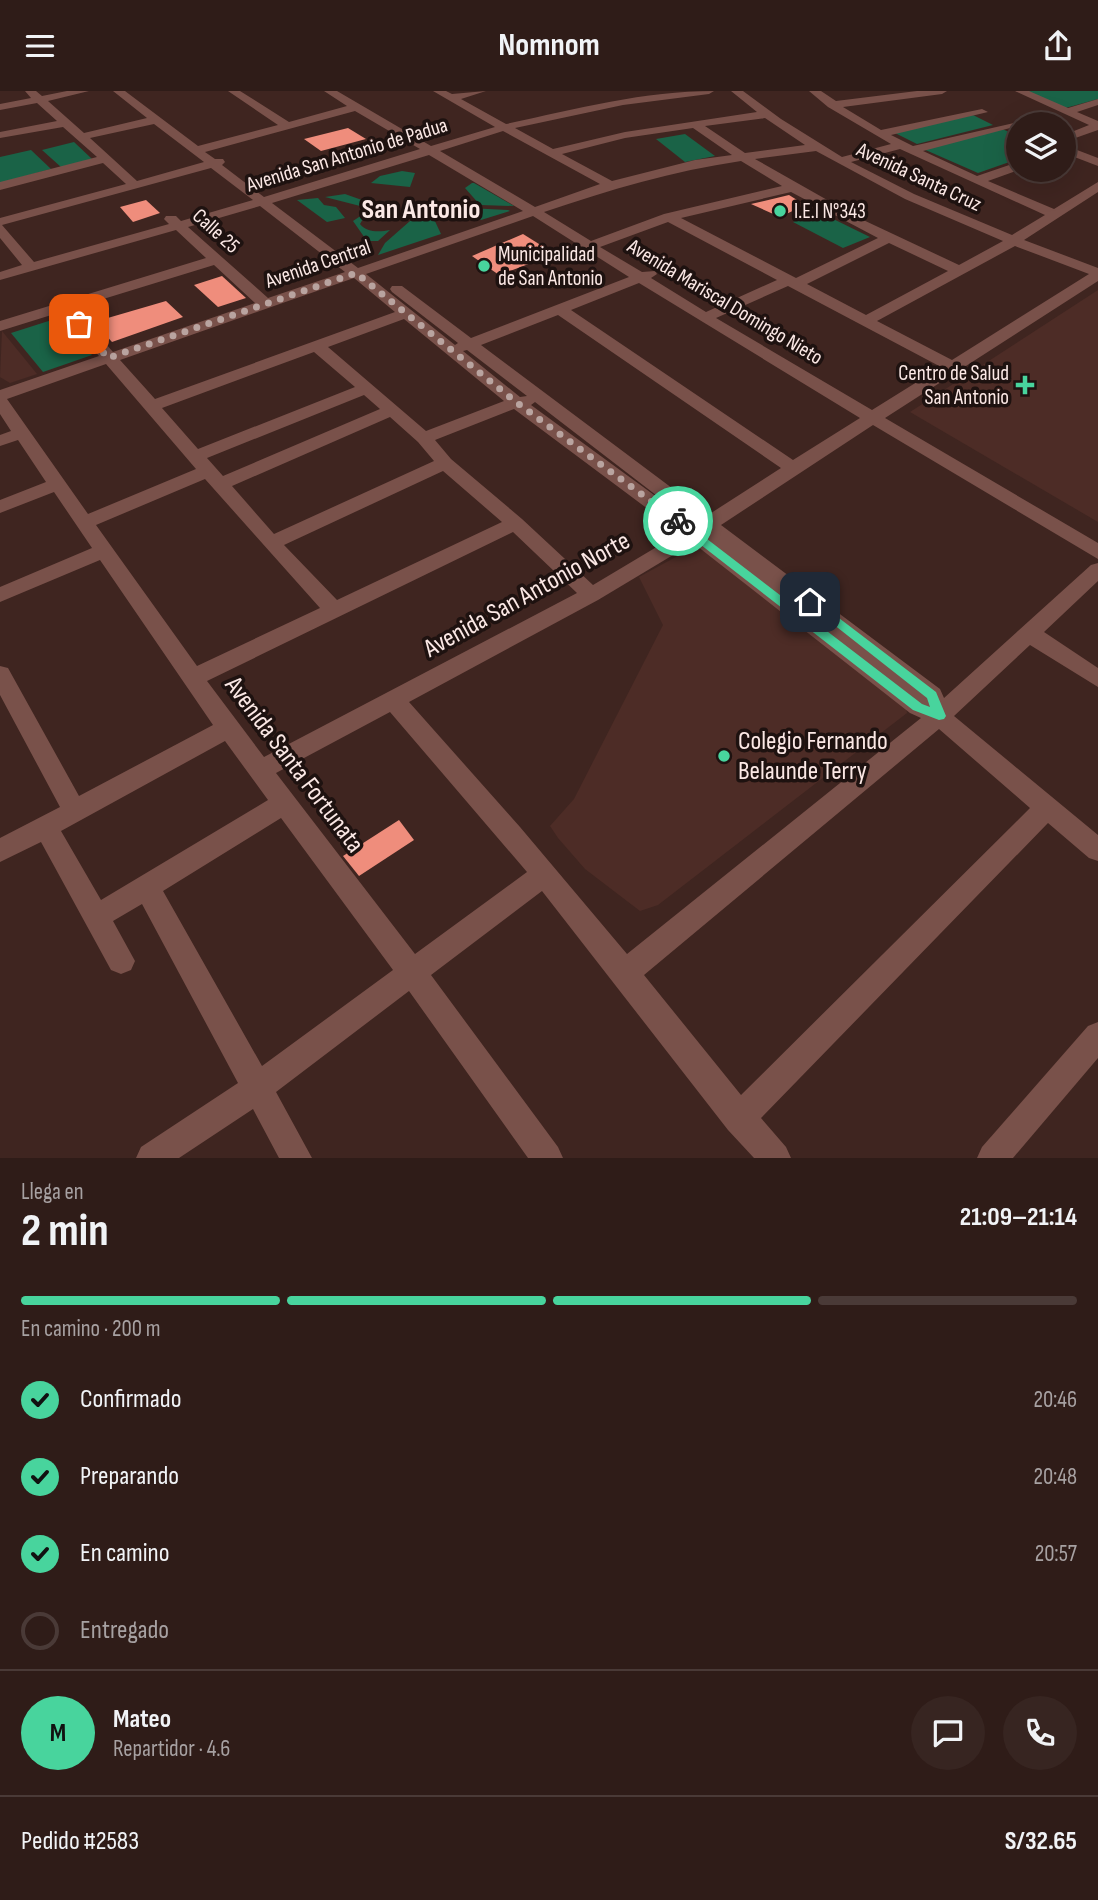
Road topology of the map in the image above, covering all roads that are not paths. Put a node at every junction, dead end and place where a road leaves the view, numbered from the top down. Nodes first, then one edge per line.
1 (83, 91) edge
2 (117, 91) edge
3 (136, 91) edge
4 (233, 91) edge
5 (329, 91) edge
6 (344, 91) edge
7 (438, 91) edge
8 (481, 91) edge
9 (654, 91) edge
10 (709, 91) edge
11 (736, 91) edge
12 (814, 91) edge
13 (942, 91) edge
14 (1020, 91) edge
15 (35, 95) edge
16 (954, 97) dead end
17 (451, 98) junction
18 (1098, 102) edge
19 (965, 103) dead end
20 (832, 105) junction
21 (0, 107) edge
22 (357, 107) junction
23 (982, 112) junction
24 (1065, 112) joint
25 (766, 114) junction
26 (1076, 117) edge
27 (155, 120) junction
28 (65, 123) junction
29 (693, 123) junction
30 (1006, 123) edge
31 (500, 124) junction
32 (288, 126) junction
33 (1098, 126) edge
34 (1006, 129) edge
35 (882, 133) junction
36 (1076, 134) edge
37 (0, 135) edge
38 (80, 137) junction
39 (430, 145) junction
40 (208, 147) junction
41 (908, 147) junction
42 (816, 148) junction
43 (194, 151) junction
44 (552, 153) junction
45 (1076, 154) edge
46 (741, 157) junction
47 (104, 159) junction
48 (840, 161) junction
49 (218, 162) junction
50 (1098, 162) edge
51 (1006, 170) edge
52 (978, 180) junction
53 (135, 184) junction
54 (610, 185) junction
55 (0, 186) edge
56 (1098, 186) edge
57 (790, 188) junction
58 (262, 196) junction
59 (541, 210) junction
60 (1054, 214) junction
61 (669, 217) junction
62 (174, 221) junction
63 (0, 222) edge
64 (0, 229) edge
65 (887, 239) junction
66 (1013, 241) junction
67 (596, 243) junction
68 (216, 260) junction
69 (28, 263) junction
70 (0, 266) edge
71 (958, 270) junction
72 (363, 271) junction
73 (1098, 274) edge
74 (648, 275) junction
75 (0, 276) edge
76 (792, 282) junction
77 (265, 304) junction
78 (65, 307) junction
79 (558, 309) junction
80 (721, 311) junction
81 (406, 313) junction
82 (705, 318) junction
83 (867, 321) junction
84 (0, 327) edge
85 (317, 346) junction
86 (461, 347) junction
87 (108, 358) junction
88 (954, 367) junction
89 (367, 389) junction
90 (0, 396) edge
91 (539, 399) junction
92 (0, 402) edge
93 (516, 402) junction
94 (152, 406) junction
95 (392, 410) junction
96 (879, 415) junction
97 (11, 437) edge
98 (424, 437) junction
99 (445, 463) junction
100 (793, 468) junction
101 (209, 470) junction
102 (57, 484) junction
103 (0, 507) edge
104 (84, 523) junction
105 (515, 523) junction
106 (701, 529) junction
107 (1098, 536) edge
108 (271, 543) junction
109 (103, 551) junction
110 (1098, 552) edge
111 (1098, 570) edge
112 (0, 595) edge
113 (591, 595) junction
114 (334, 610) junction
115 (1029, 633) junction
116 (0, 674) edge
117 (192, 678) junction
118 (1098, 679) edge
119 (394, 701) junction
120 (939, 716) junction
121 (228, 728) junction
122 (260, 771) junction
123 (285, 803) junction
124 (1047, 807) junction
125 (74, 810) junction
126 (45, 826) junction
127 (1098, 850) edge
128 (0, 851) edge
129 (543, 875) junction
130 (147, 887) junction
131 (97, 917) junction
132 (121, 961) dead end
133 (411, 971) junction
134 (625, 973) junction
135 (1098, 1035) edge
136 (257, 1087) junction
137 (739, 1119) junction
138 (152, 1158) edge
139 (296, 1158) edge
140 (547, 1158) edge
141 (775, 1158) edge
142 (993, 1158) edge

1 - 15 street
2 - 27 street
3 - 40 street
4 - 32 street
5 - 22 street, Avenida Mariscal Domingo Nieto
6 - 39 street, Avenida Mariscal Domingo Nieto
7 - 17 street
8 - 17 street
9 - 31 street, Avenida San Antonio de Padua
10 - 31 street, Avenida San Antonio de Padua
11 - 25 street, Avenida Santa Cruz
12 - 20 street
13 - 16 street
13 - 20 street
14 - 24 street
15 - 21 street
15 - 28 street
17 - 31 street
18 - 24 street
19 - 23 street
20 - 35 street
22 - 32 street
22 - 39 street, Avenida Mariscal Domingo Nieto
23 - 30 street
23 - 35 street
25 - 29 street
25 - 42 street, Avenida Santa Cruz
26 - 33 street
27 - 38 street
27 - 43 street
28 - 37 street
28 - 38 street
29 - 44 street
29 - 46 street
31 - 39 street, Avenida San Antonio de Padua
31 - 44 street
32 - 40 street
33 - 36 street
34 - 41 street
35 - 41 street
38 - 47 street
39 - 58 street, Avenida San Antonio de Padua
39 - 59 street, Avenida Mariscal Domingo Nieto
40 - 43 street
40 - 49 street
41 - 48 street
41 - 52 street
42 - 46 street, Avenida Central
42 - 48 street, Avenida Santa Cruz
43 - 49 street
44 - 54 street
45 - 50 street
46 - 54 street, Avenida Central
46 - 57 street
47 - 53 street
47 - 55 street
48 - 66 street, Avenida Santa Cruz
49 - 53 street
49 - 58 street
51 - 52 street
52 - 60 street
53 - 63 street
54 - 59 street, Avenida Central
56 - 60 street
57 - 61 street
57 - 65 street
58 - 62 street, Avenida San Antonio de Padua
58 - 72 street
59 - 67 street, Avenida Mariscal Domingo Nieto
59 - 72 street, Avenida Central
60 - 66 street
61 - 67 street
61 - 76 street
62 - 68 street, Calle 25
62 - 69 street, Avenida San Antonio de Padua
64 - 69 street
65 - 71 street
65 - 76 street
66 - 71 street
66 - 73 street, Avenida Santa Cruz
67 - 74 street, Avenida Mariscal Domingo Nieto
68 - 77 street, Calle 25
68 - 78 street
69 - 70 street, Avenida San Antonio de Padua
69 - 75 street, Avenida San Antonio de Padua
71 - 83 street
72 - 77 street, Avenida Central
72 - 81 street
72 - 86 street
73 - 88 street, Avenida San Antonio Norte
74 - 79 street
74 - 80 street, Avenida Mariscal Domingo Nieto
74 - 82 street, Avenida Mariscal Domingo Nieto
76 - 80 street
76 - 83 street
77 - 87 street, Avenida Central
78 - 84 street
78 - 87 street
79 - 86 street
79 - 100 street
80 - 82 street
80 - 96 street, Avenida Mariscal Domingo Nieto
81 - 85 street
81 - 86 street
82 - 96 street, Avenida Mariscal Domingo Nieto
83 - 88 street
85 - 89 street
85 - 94 street
86 - 91 street
86 - 93 street
87 - 90 street, Avenida Central
87 - 94 street
88 - 96 street, Avenida San Antonio Norte
89 - 95 street
89 - 101 street
91 - 93 street
91 - 106 street
92 - 97 street, Avenida Santa Fortunata
93 - 98 street
93 - 106 street
94 - 101 street
95 - 98 street
95 - 101 street
96 - 100 street, Avenida San Antonio Norte
96 - 107 street, Avenida Mariscal Domingo Nieto
96 - 110 street, Avenida Mariscal Domingo Nieto
97 - 102 street, Avenida Santa Fortunata
98 - 99 street
99 - 105 street
99 - 108 street
100 - 106 street, Avenida San Antonio Norte
101 - 104 street
101 - 108 street
102 - 103 street
102 - 104 street, Avenida Santa Fortunata
104 - 109 street, Avenida Santa Fortunata
105 - 113 street
105 - 114 street
106 - 113 street, Avenida San Antonio Norte
106 - 120 street
108 - 114 street
109 - 112 street
109 - 117 street, Avenida Santa Fortunata
111 - 115 street
113 - 119 street, Avenida San Antonio Norte
114 - 117 street
115 - 118 street
115 - 120 street
116 - 125 street
117 - 121 street, Avenida Santa Fortunata
119 - 122 street, Avenida San Antonio Norte
119 - 129 street
120 - 124 street
120 - 134 street
121 - 122 street, Avenida Santa Fortunata
121 - 125 street
122 - 123 street, Avenida Santa Fortunata
123 - 130 street
123 - 133 street, Avenida Santa Fortunata
124 - 127 street
124 - 137 street
125 - 126 street
126 - 128 street
126 - 131 street
129 - 133 street
129 - 134 street
130 - 131 street
130 - 136 street
131 - 132 street
133 - 136 street
133 - 140 street, Avenida Santa Fortunata
134 - 137 street
135 - 142 street
136 - 138 street
136 - 139 street
137 - 141 street

